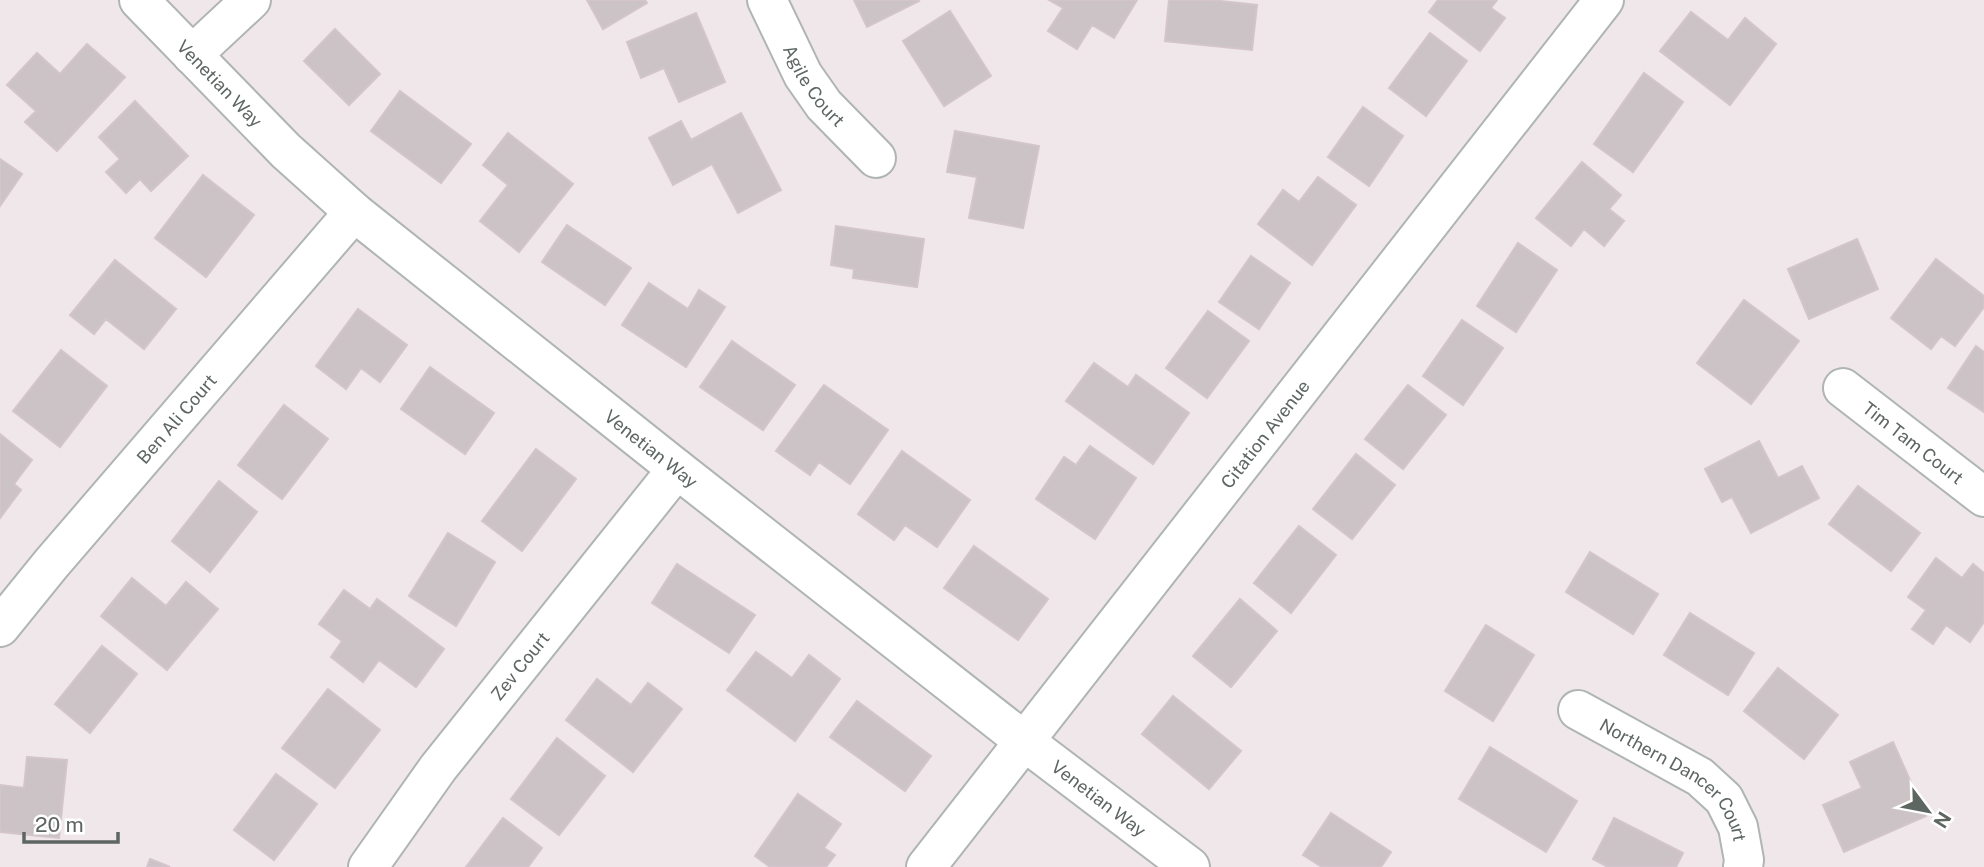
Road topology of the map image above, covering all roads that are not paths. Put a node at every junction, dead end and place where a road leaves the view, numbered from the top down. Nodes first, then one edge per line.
1 (139, 0) edge
2 (251, 0) edge
3 (766, 0) edge
4 (1604, 0) edge
5 (192, 55) junction
6 (876, 159) dead end
7 (354, 212) junction
8 (1843, 388) dead end
9 (677, 469) junction
10 (1984, 497) edge
11 (0, 627) edge
12 (1578, 710) dead end
13 (1024, 741) junction
14 (368, 867) edge
15 (926, 867) edge
16 (1190, 867) edge
17 (1743, 867) edge

1 - 5 street, Venetian Way
2 - 5 street
3 - 6 street, Agile Court
4 - 13 street, Citation Avenue
5 - 7 street, Venetian Way
7 - 9 street, Venetian Way
7 - 11 street, Ben Ali Court
8 - 10 street, Tim Tam Court
9 - 13 street, Venetian Way
9 - 14 street, Zev Court
12 - 17 street, Northern Dancer Court
13 - 15 street, Citation Avenue
13 - 16 street, Venetian Way

